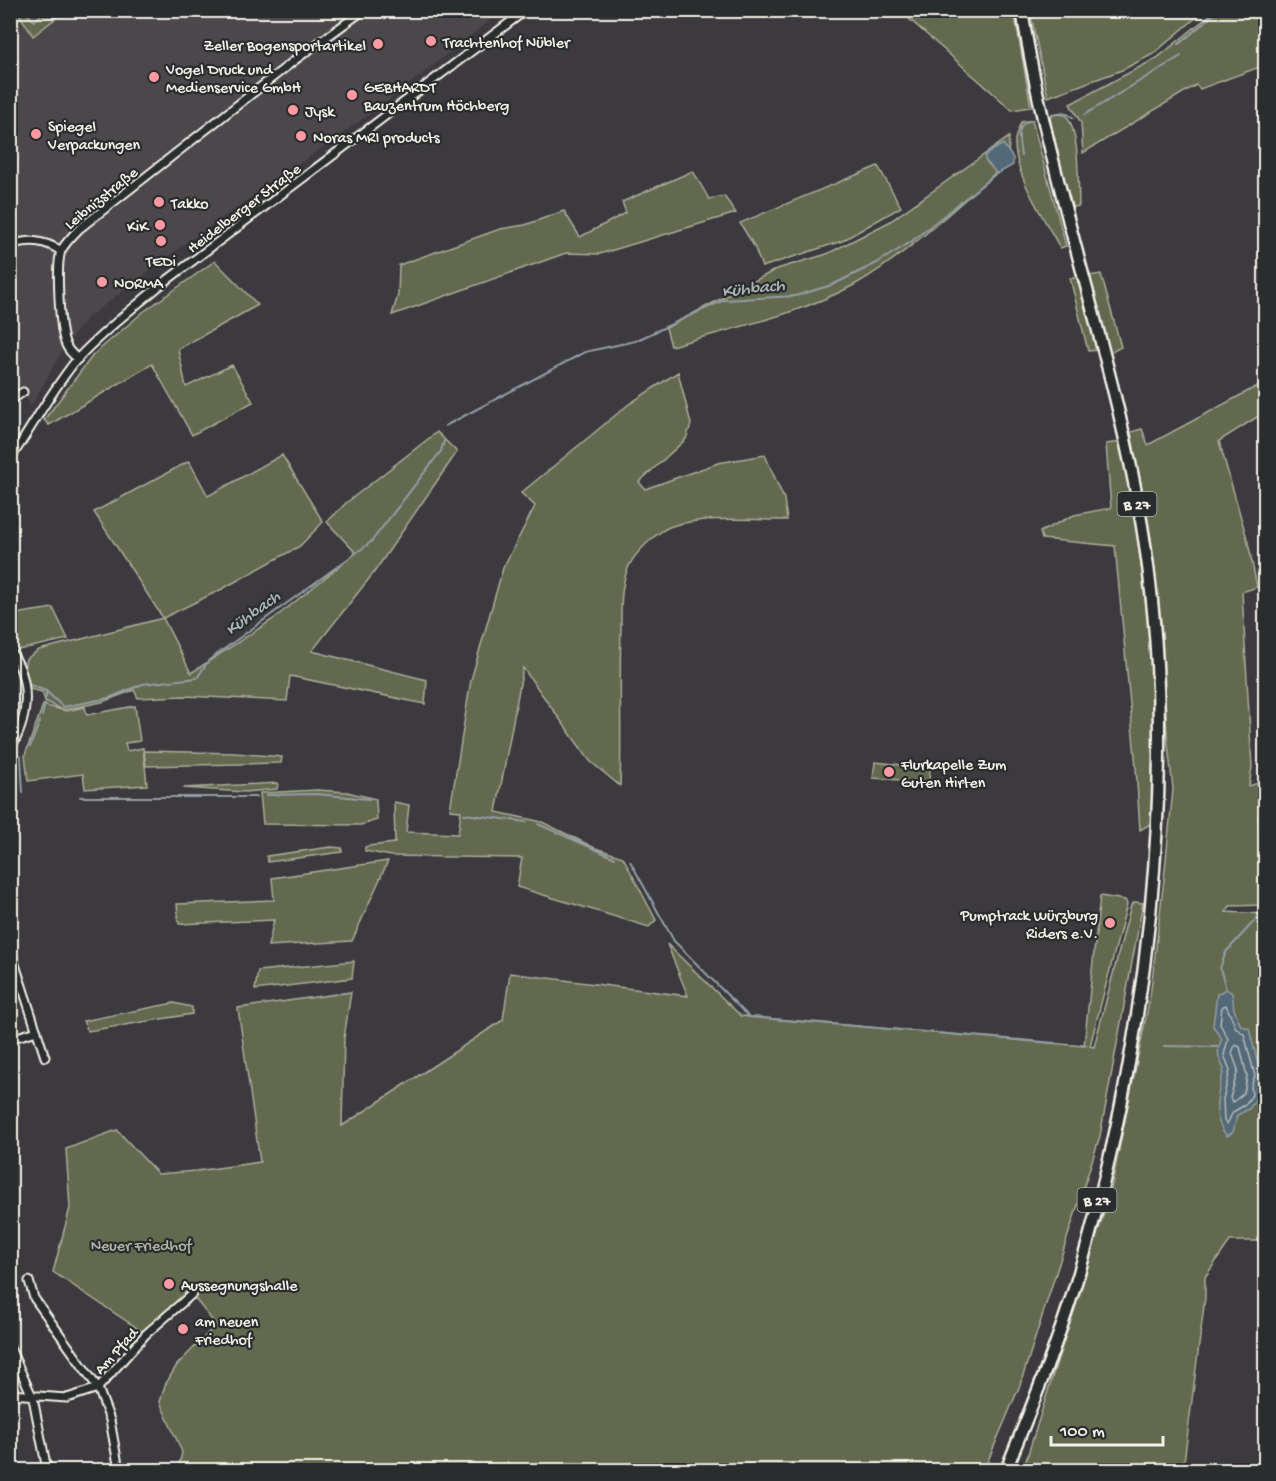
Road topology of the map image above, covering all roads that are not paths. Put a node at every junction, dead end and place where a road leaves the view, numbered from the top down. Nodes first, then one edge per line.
1 (364, 10) edge
2 (526, 10) edge
3 (1022, 10) edge
4 (10, 245) edge
5 (61, 251) junction
6 (78, 359) junction
7 (23, 392) dead end
8 (10, 401) edge
9 (10, 459) edge
10 (10, 651) edge
11 (10, 749) edge
12 (12, 952) edge
13 (37, 1031) junction
14 (10, 1039) edge
15 (45, 1057) dead end
16 (29, 1281) dead end
17 (192, 1294) dead end
18 (10, 1348) edge
19 (98, 1388) junction
20 (10, 1394) edge
21 (33, 1398) junction
22 (47, 1470) edge
23 (119, 1470) edge
24 (1006, 1470) edge

1 - 5 street, Leibnizstraße
2 - 6 street, Heidelberger Straße
3 - 24 main road, B 27
4 - 5 street
5 - 6 street, Leibnizstraße
6 - 9 street, Heidelberger Straße
7 - 8 street
10 - 11 street
12 - 13 street
13 - 14 street
13 - 15 street
16 - 19 street
17 - 19 street, Am Pfad
18 - 21 street
19 - 21 street, Am Pfad
19 - 23 street
20 - 21 street, Am Pfad
21 - 22 street

